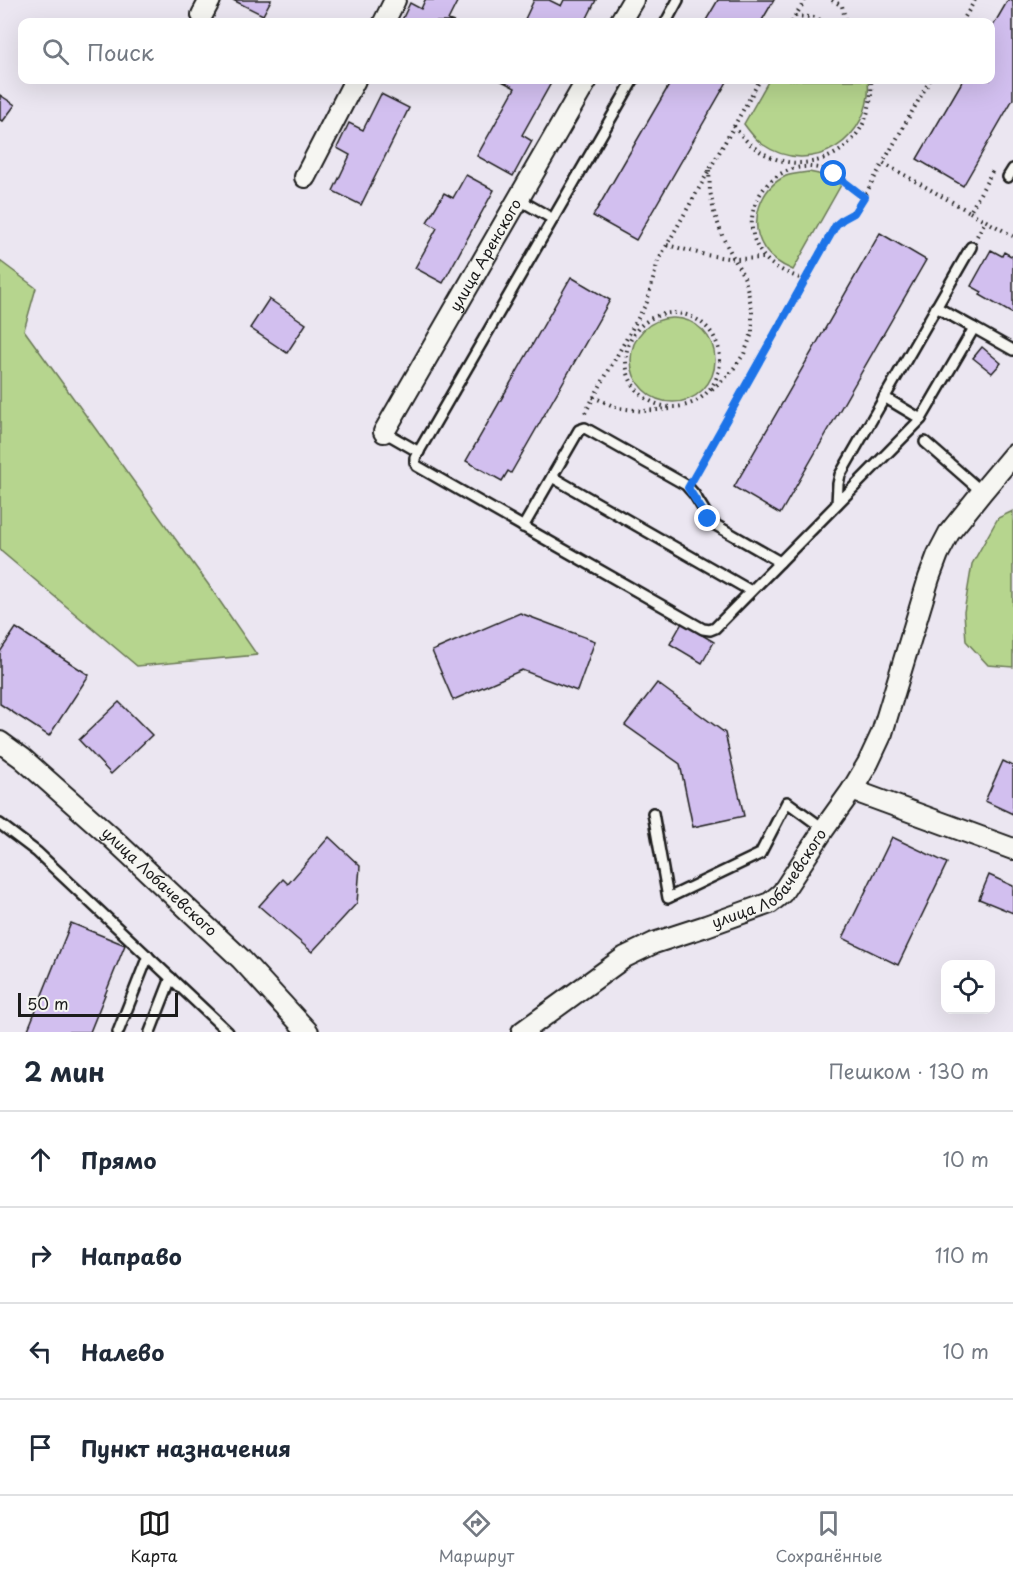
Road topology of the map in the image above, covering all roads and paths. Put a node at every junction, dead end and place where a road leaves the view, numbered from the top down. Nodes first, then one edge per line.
1 (395, 0) edge
2 (633, 0) edge
3 (678, 0) edge
4 (804, 0) edge
5 (832, 0) edge
6 (975, 0) edge
7 (795, 16) joint
8 (386, 18) edge
9 (622, 18) edge
10 (668, 18) edge
11 (814, 18) edge
12 (845, 18) edge
13 (964, 18) edge
14 (353, 84) edge
15 (585, 84) edge
16 (631, 84) edge
17 (758, 84) edge
18 (871, 84) edge
19 (928, 84) edge
20 (734, 125) junction
21 (883, 164) junction
22 (803, 165) junction
23 (994, 168) dead end
24 (710, 170) junction
25 (305, 177) dead end
26 (864, 197) junction
27 (518, 199) junction
28 (970, 212) junction
29 (553, 219) junction
30 (1013, 236) edge
31 (667, 245) junction
32 (971, 247) dead end
33 (734, 258) junction
34 (765, 258) junction
35 (805, 280) junction
36 (936, 307) junction
37 (974, 328) junction
38 (630, 337) junction
39 (1013, 350) edge
40 (707, 393) junction
41 (593, 397) junction
42 (884, 397) junction
43 (684, 406) junction
44 (921, 418) junction
45 (582, 428) junction
46 (384, 432) joint
47 (925, 442) dead end
48 (419, 452) junction
49 (1013, 455) edge
50 (552, 477) junction
51 (688, 488) junction
52 (982, 492) junction
53 (837, 504) junction
54 (523, 526) junction
55 (780, 562) junction
56 (751, 591) junction
57 (0, 742) edge
58 (852, 790) junction
59 (653, 813) dead end
60 (0, 824) edge
61 (824, 829) junction
62 (1013, 849) edge
63 (148, 956) junction
64 (171, 978) junction
65 (118, 1032) edge
66 (150, 1032) edge
67 (228, 1032) edge
68 (308, 1032) edge
69 (522, 1032) edge

1 - 8 street
2 - 9 street
3 - 10 lane
4 - 7 path
5 - 12 path
6 - 13 path
7 - 11 path
14 - 25 street
15 - 27 street, улица Аренского
16 - 29 lane
17 - 20 path
18 - 22 path
19 - 21 path
20 - 22 path
20 - 24 path
21 - 26 path
21 - 28 path
22 - 26 path
22 - 34 path
23 - 28 path
24 - 31 path
24 - 33 path
26 - 35 path
27 - 29 lane
27 - 46 street, улица Аренского
28 - 30 path
29 - 48 lane
31 - 33 path
31 - 38 path
32 - 36 lane
33 - 34 path
33 - 40 path
34 - 35 path
35 - 51 path
36 - 37 lane
36 - 42 lane
37 - 39 lane
37 - 44 lane
38 - 40 path
38 - 41 path
38 - 43 path
40 - 43 path
41 - 43 path
41 - 45 path
42 - 44 lane
42 - 53 lane
44 - 53 lane
45 - 50 lane
45 - 51 lane
46 - 48 lane
47 - 52 lane
48 - 54 lane
49 - 52 street, улица Лобачевского
50 - 54 lane
50 - 56 lane
51 - 55 lane
52 - 58 street, улица Лобачевского
53 - 55 lane
54 - 56 lane
55 - 56 lane
57 - 68 street, улица Лобачевского
58 - 61 street, улица Лобачевского
58 - 62 street
59 - 61 lane
60 - 63 lane
61 - 69 street, улица Лобачевского
63 - 64 lane
63 - 65 lane
64 - 66 lane
64 - 67 lane

